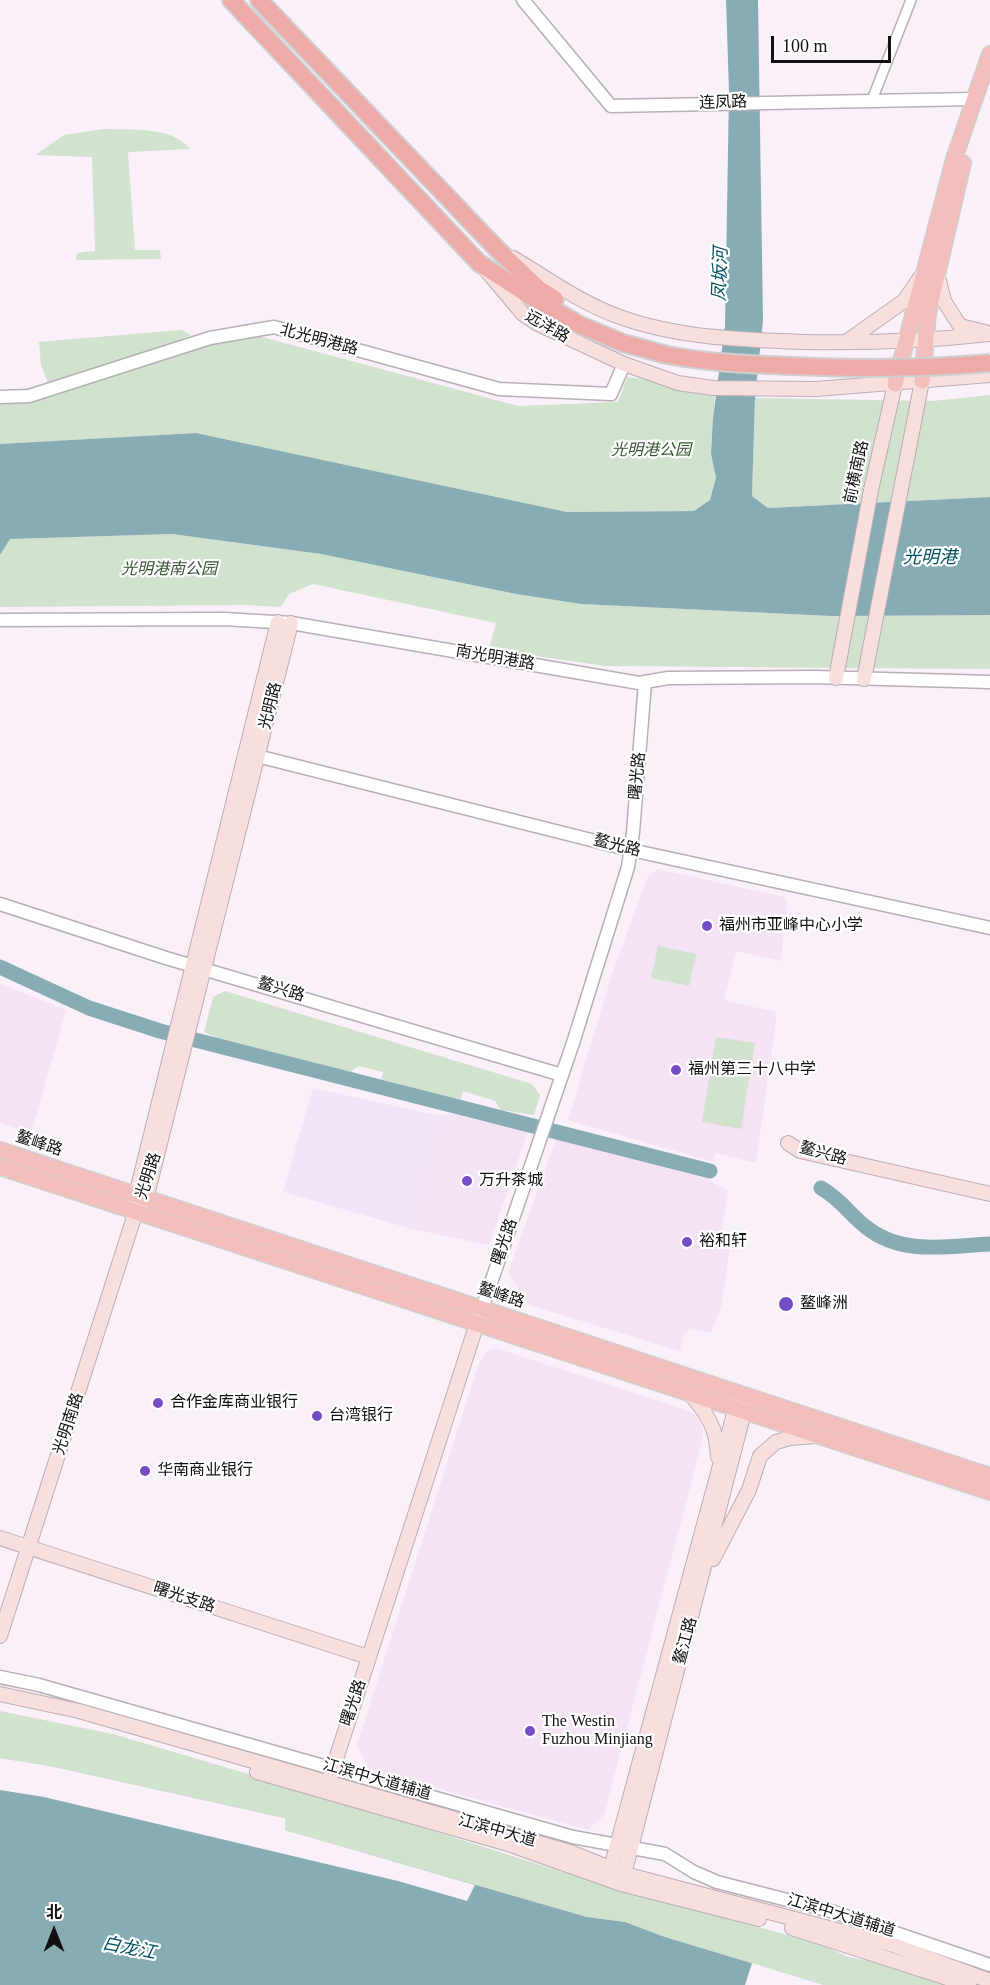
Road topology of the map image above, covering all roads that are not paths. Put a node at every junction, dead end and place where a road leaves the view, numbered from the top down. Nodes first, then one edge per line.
1 (231, 0) edge
2 (259, 0) edge
3 (523, 0) edge
4 (911, 0) edge
5 (990, 54) edge
6 (990, 80) edge
7 (974, 99) junction
8 (872, 100) junction
9 (498, 250) junction
10 (479, 262) junction
11 (922, 275) junction
12 (938, 277) junction
13 (990, 334) edge
14 (924, 340) junction
15 (904, 341) junction
16 (846, 342) junction
17 (668, 350) junction
18 (990, 353) edge
19 (990, 363) edge
20 (624, 364) junction
21 (990, 375) edge
22 (922, 381) junction
23 (895, 384) junction
24 (0, 397) edge
25 (0, 620) edge
26 (285, 622) junction
27 (836, 678) junction
28 (864, 679) junction
29 (990, 682) edge
30 (645, 683) junction
31 (252, 755) junction
32 (631, 850) junction
33 (0, 904) edge
34 (990, 928) edge
35 (198, 966) junction
36 (562, 1075) junction
37 (0, 1150) edge
38 (0, 1167) edge
39 (990, 1186) edge
40 (990, 1194) edge
41 (139, 1202) junction
42 (480, 1316) junction
43 (689, 1393) junction
44 (742, 1403) junction
45 (820, 1436) junction
46 (719, 1467) junction
47 (990, 1476) edge
48 (990, 1492) edge
49 (0, 1538) edge
50 (29, 1547) junction
51 (702, 1580) junction
52 (0, 1636) edge
53 (368, 1657) junction
54 (0, 1677) edge
55 (0, 1694) edge
56 (0, 1703) edge
57 (333, 1767) junction
58 (327, 1787) junction
59 (624, 1848) junction
60 (609, 1873) junction
61 (623, 1879) junction
62 (990, 1965) edge
63 (990, 1981) edge
64 (969, 1985) edge

1 - 10 highway, 远洋路
2 - 9 highway
3 - 8 street, 连凤路
4 - 8 street
5 - 7 main road, 前横南路
6 - 12 main road
7 - 8 street, 连凤路
7 - 11 main road, 前横南路
9 - 16 main road
9 - 17 highway
10 - 17 highway
10 - 20 main road, 远洋路
11 - 15 main road, 前横南路
11 - 16 main road, 前横南路
12 - 13 main road
12 - 14 main road
13 - 14 main road
14 - 15 main road
14 - 22 main road
15 - 16 main road
15 - 23 main road, 前横南路
17 - 18 highway
17 - 19 highway, bridge
20 - 23 main road, 远洋路
20 - 24 street, 北光明港路
21 - 22 main road, 远洋路
22 - 23 main road, 远洋路
22 - 28 main road
23 - 27 main road, 前横南路
25 - 26 street, 南光明港路
26 - 30 street, 南光明港路
26 - 31 main road, 光明路
27 - 28 street, 南光明港路
27 - 30 street, 南光明港路
28 - 29 street, 南光明港路
30 - 32 street, 曙光路
31 - 32 street, 鳌光路
31 - 35 main road, 光明路
32 - 34 street, 鳌光路
32 - 36 street, 曙光路
33 - 35 street, 鳌兴路
35 - 36 street, 鳌兴路
35 - 41 main road, 光明路
36 - 42 street, 曙光路
37 - 41 main road, 鳌峰路
38 - 41 main road, 鳌峰路
39 - 40 main road, 鳌兴路
41 - 42 main road, 鳌峰路
41 - 50 main road, 光明南路
42 - 43 main road, 鳌峰路
42 - 44 main road, 鳌峰路
42 - 53 main road, 曙光路
43 - 44 main road, 鳌峰路
43 - 46 main road
44 - 45 main road, 鳌峰路
44 - 46 main road, 鳌江路
44 - 47 main road, 鳌峰路
44 - 51 main road, 鳌江路
45 - 48 main road, 鳌峰路
45 - 51 main road
46 - 59 main road, 鳌江路
49 - 50 main road, 曙光支路
50 - 52 main road, 光明南路
50 - 53 main road, 曙光支路
51 - 59 main road, 鳌江路
53 - 57 main road, 曙光路
54 - 57 street, 江滨中大道辅道
55 - 58 main road, 江滨中大道
56 - 58 main road, 江滨中大道
57 - 58 main road, 曙光路
57 - 59 street, 江滨中大道辅道
58 - 60 main road, 江滨中大道
59 - 60 main road, 鳌江路
59 - 61 main road, 鳌江路
59 - 62 street, 江滨中大道辅道
60 - 61 main road, 江滨中大道
61 - 63 main road, 江滨中大道
61 - 64 main road, 江滨中大道

